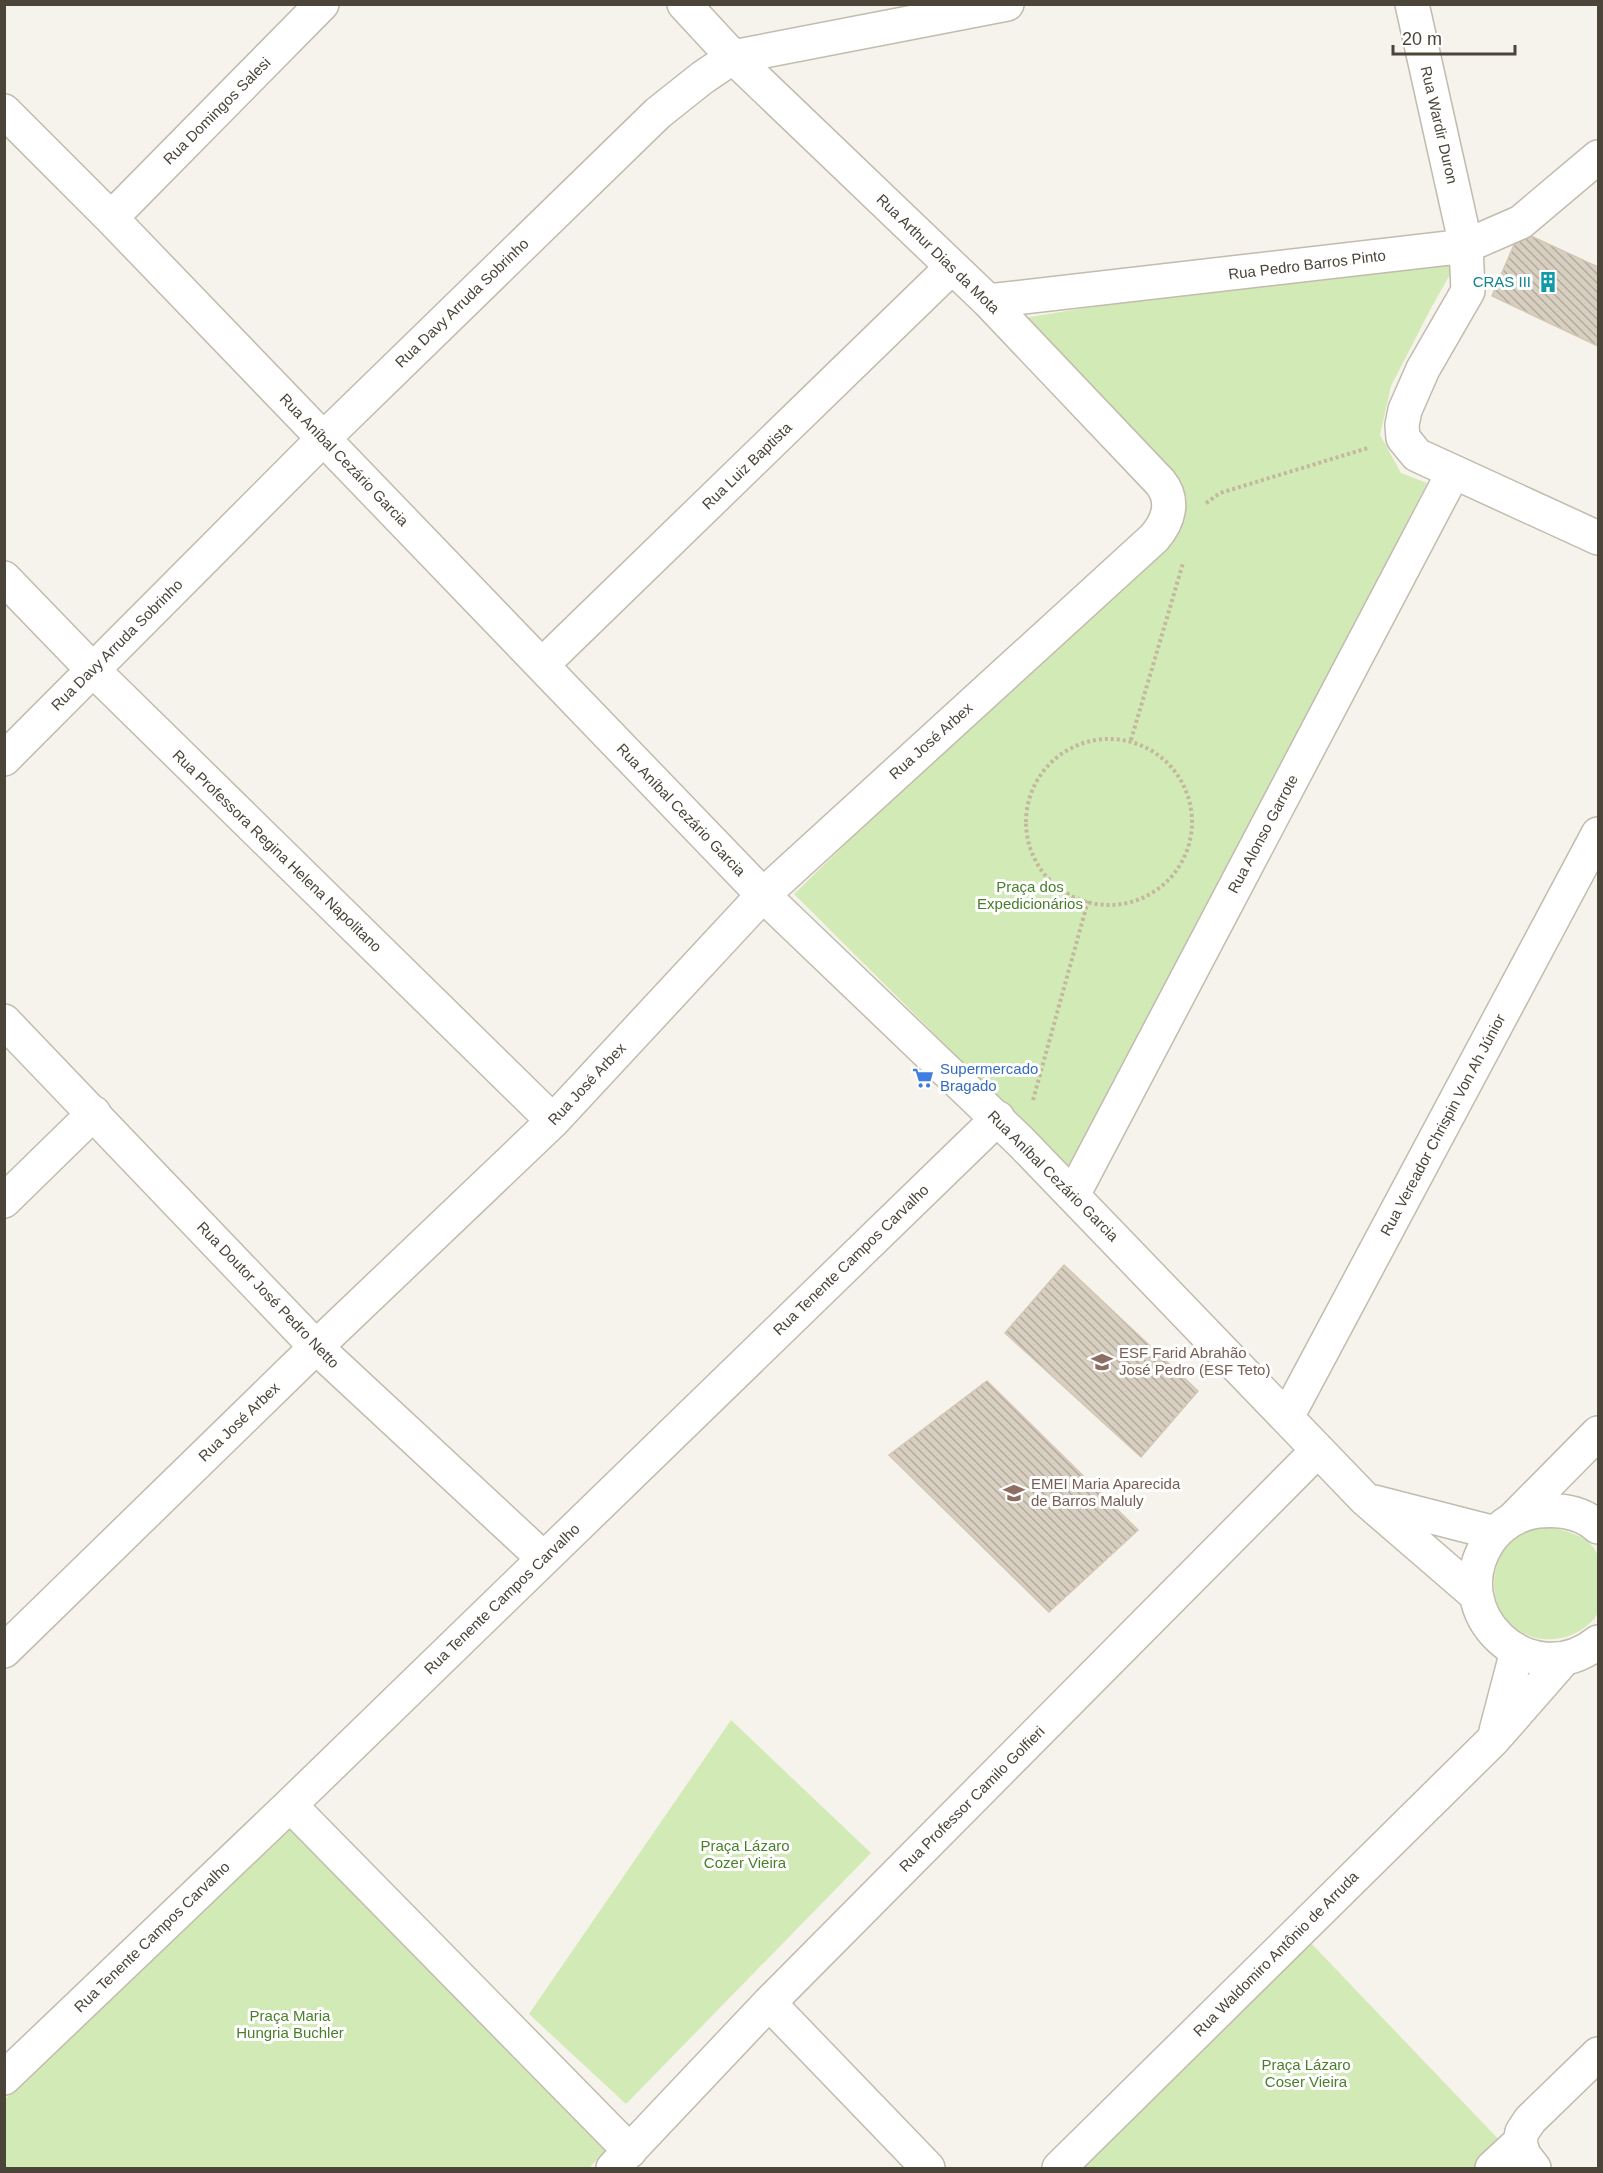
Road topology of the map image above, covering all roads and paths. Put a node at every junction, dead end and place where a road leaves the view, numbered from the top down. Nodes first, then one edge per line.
1 (322, 4) edge
2 (684, 4) edge
3 (1007, 4) edge
4 (1412, 4) edge
5 (733, 57) junction
6 (4, 111) edge
7 (1599, 157) edge
8 (111, 218) junction
9 (1466, 246) junction
10 (952, 267) junction
11 (988, 301) junction
12 (322, 439) junction
13 (1410, 446) junction
14 (1453, 473) junction
15 (1204, 505) dead end
16 (1167, 516) joint
17 (1599, 538) edge
18 (1185, 558) dead end
19 (4, 578) edge
20 (542, 665) junction
21 (92, 669) junction
22 (1131, 740) junction
23 (4, 759) edge
24 (1599, 834) edge
25 (763, 895) junction
26 (1088, 901) junction
27 (4, 1021) edge
28 (94, 1113) junction
29 (998, 1118) junction
30 (553, 1121) junction
31 (1021, 1142) junction
32 (1073, 1195) junction
33 (4, 1201) edge
34 (316, 1347) junction
35 (1287, 1417) junction
36 (1599, 1433) edge
37 (1318, 1450) junction
38 (1366, 1500) junction
39 (1597, 1520) edge
40 (1503, 1526) junction
41 (543, 1558) junction
42 (1476, 1595) junction
43 (1599, 1642) edge
44 (4, 1651) edge
45 (1516, 1652) junction
46 (1564, 1659) junction
47 (1494, 1739) junction
48 (290, 1805) junction
49 (769, 2003) junction
50 (1599, 2054) edge
51 (4, 2078) edge
52 (1527, 2155) edge
53 (621, 2160) edge
54 (928, 2169) edge
55 (1059, 2169) edge
56 (1492, 2169) edge

1 - 8 street, Rua Domingos Salesi
2 - 5 street, Rua Arthur Dias da Mota
3 - 5 street, Rua Davy Arruda Sobrinho
4 - 9 street, Rua Wardir Duron
5 - 10 street, Rua Arthur Dias da Mota
5 - 12 street, Rua Davy Arruda Sobrinho
6 - 8 street, Rua Aníbal Cezário Garcia
7 - 9 street, Rua Pedro Barros Pinto
8 - 12 street, Rua Aníbal Cezário Garcia
9 - 11 street, Rua Pedro Barros Pinto
9 - 13 street
10 - 11 street, Rua Arthur Dias da Mota
10 - 20 street, Rua Luiz Baptista
11 - 16 street, Rua Arthur Dias da Mota
12 - 20 street, Rua Aníbal Cezário Garcia
12 - 21 street, Rua Davy Arruda Sobrinho
13 - 14 street
13 - 15 path
14 - 17 street
14 - 32 street, Rua Alonso Garrote
16 - 25 street, Rua José Arbex
18 - 22 path
19 - 21 street, Rua Professora Regina Helena Napolitano
20 - 25 street, Rua Aníbal Cezário Garcia
21 - 23 street, Rua Davy Arruda Sobrinho
21 - 30 street, Rua Professora Regina Helena Napolitano
22 - 26 path
22 - 26 path
24 - 35 street, Rua Vereador Chrispin Von Ah Júnior
25 - 29 street, Rua Aníbal Cezário Garcia
25 - 30 street, Rua José Arbex
26 - 31 path
27 - 28 street, Rua Doutor José Pedro Netto
28 - 33 street
28 - 34 street, Rua Doutor José Pedro Netto
29 - 31 street, Rua Aníbal Cezário Garcia
29 - 41 street, Rua Tenente Campos Carvalho
30 - 34 street, Rua José Arbex
31 - 32 street, Rua Aníbal Cezário Garcia
32 - 35 street, Rua Aníbal Cezário Garcia
34 - 41 street, Rua Doutor José Pedro Netto
34 - 44 street, Rua José Arbex
35 - 37 street, Rua Aníbal Cezário Garcia
36 - 40 street
37 - 38 street, Rua Aníbal Cezário Garcia
37 - 49 street, Rua Professor Camilo Golfieri
38 - 40 street
38 - 42 street, Rua Aníbal Cezário Garcia
39 - 40 street
40 - 42 street
41 - 48 street, Rua Tenente Campos Carvalho
42 - 45 street
43 - 46 street
45 - 46 street
45 - 47 street
46 - 47 street, Rua Waldomiro Antônio de Arruda
47 - 55 street, Rua Waldomiro Antônio de Arruda
48 - 51 street, Rua Tenente Campos Carvalho
48 - 53 street
49 - 53 street, Rua Professor Camilo Golfieri
49 - 54 street
50 - 52 street
52 - 56 street

